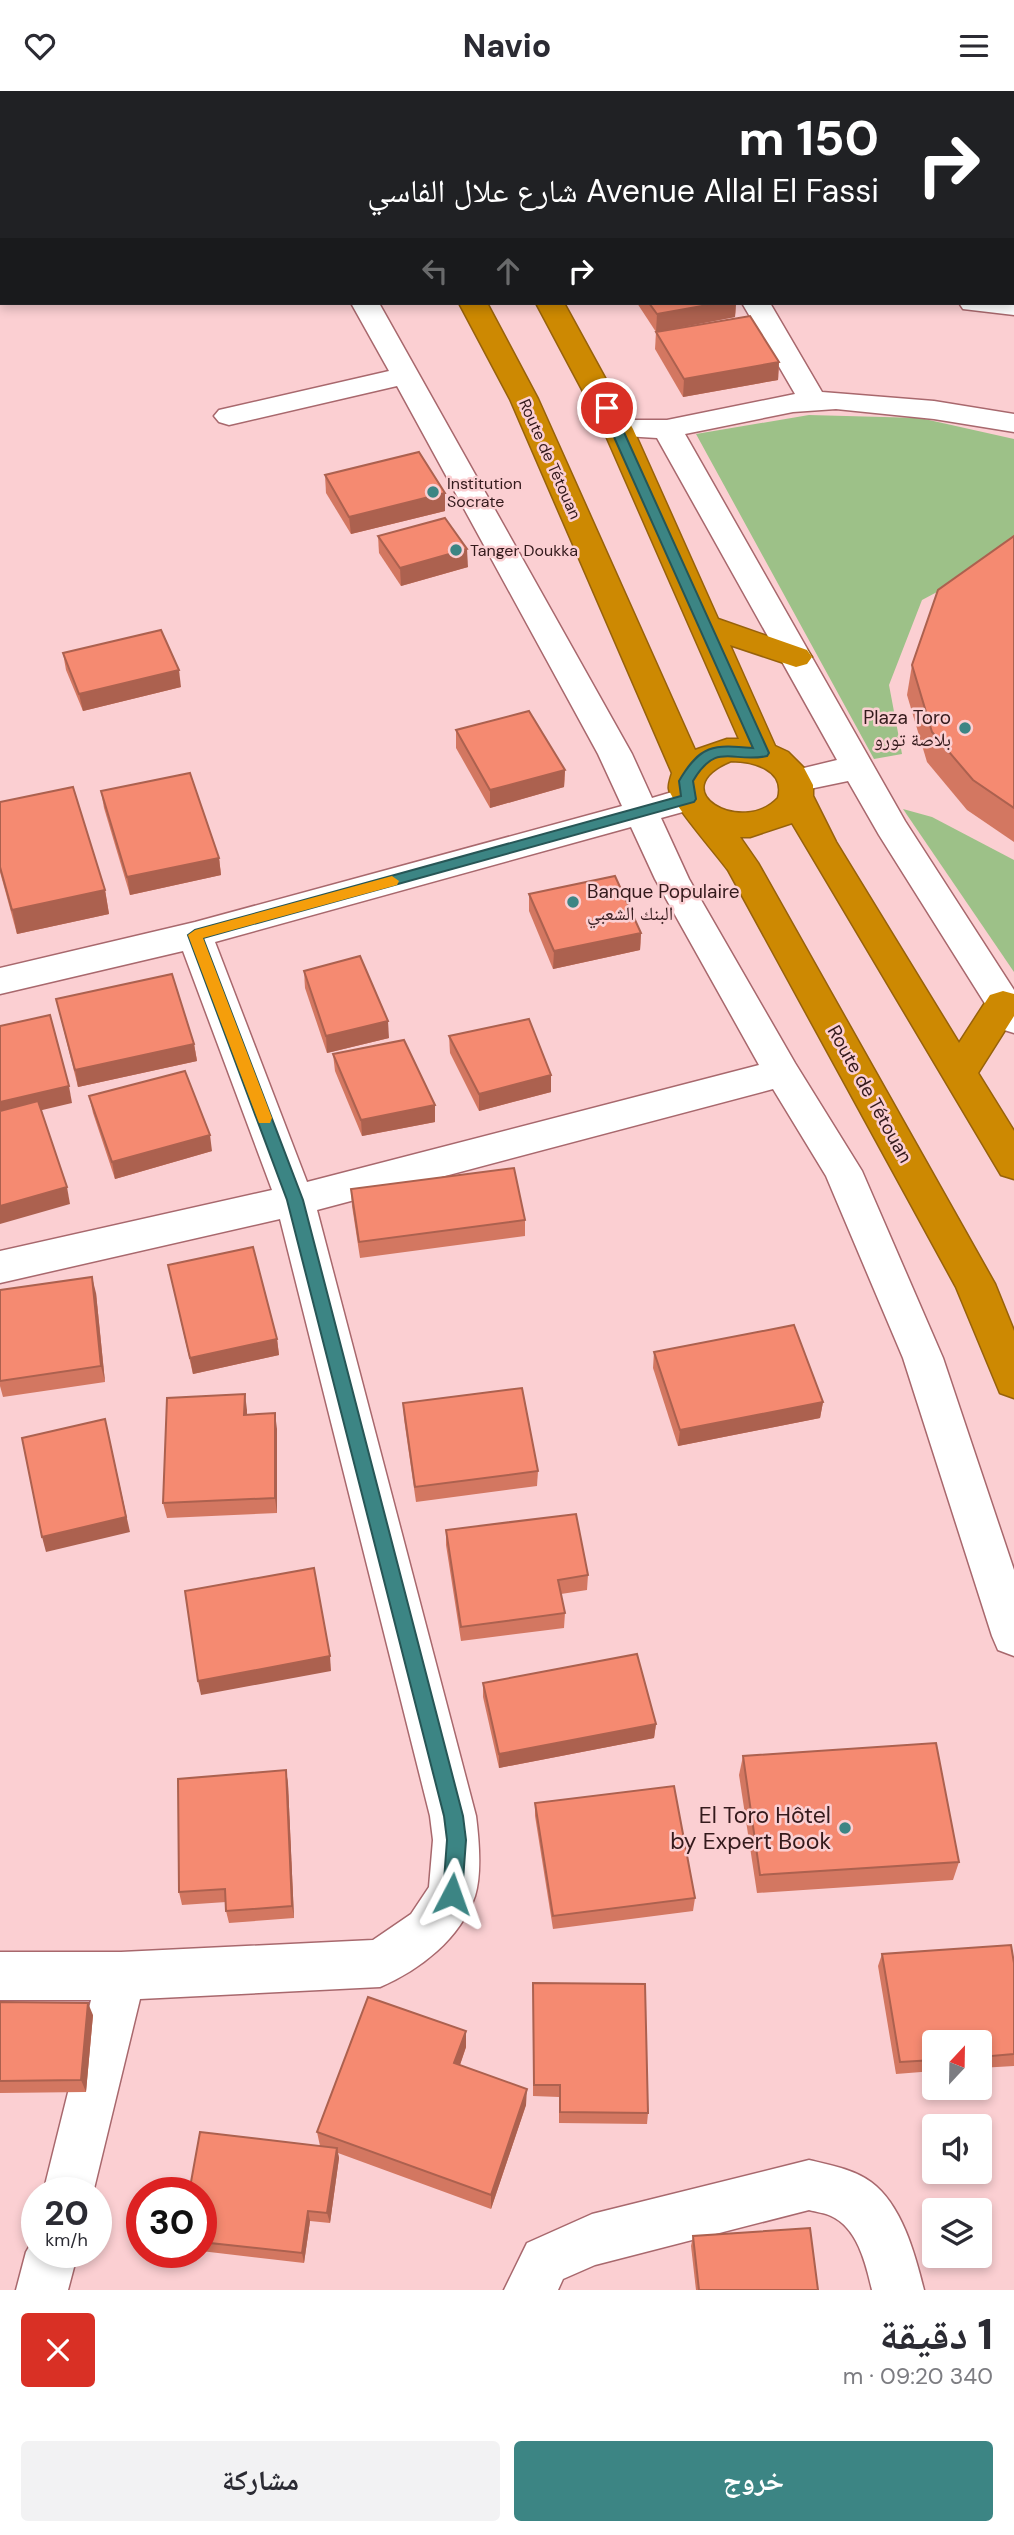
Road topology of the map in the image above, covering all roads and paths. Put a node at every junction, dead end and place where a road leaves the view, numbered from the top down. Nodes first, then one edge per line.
1 (366, 305) edge
2 (473, 305) edge
3 (551, 305) edge
4 (757, 305) edge
5 (994, 305) edge
6 (1014, 307) edge
7 (405, 376) junction
8 (813, 401) junction
9 (229, 416) dead end
10 (1014, 423) edge
11 (618, 429) junction
12 (667, 429) junction
13 (704, 625) junction
14 (796, 657) junction
15 (762, 753) junction
16 (858, 767) junction
17 (796, 789) junction
18 (695, 796) junction
19 (641, 813) junction
20 (195, 935) junction
21 (0, 981) edge
22 (1008, 1012) edge
23 (960, 1072) junction
24 (782, 1073) junction
25 (1014, 1164) edge
26 (295, 1200) junction
27 (0, 1267) edge
28 (1014, 1381) edge
29 (1014, 1636) edge
30 (0, 1976) edge
31 (121, 1976) junction
32 (72, 2177) edge
33 (48, 2268) edge
34 (42, 2290) edge
35 (530, 2290) edge
36 (898, 2290) edge

1 - 7 street
2 - 18 highway, Route de Tétouan
3 - 11 highway
4 - 8 street
5 - 6 street
7 - 9 street
7 - 19 street
8 - 10 street
8 - 12 street
11 - 12 street
11 - 13 highway
12 - 14 street
13 - 14 highway
13 - 15 highway
14 - 16 street
15 - 17 highway
15 - 18 highway
16 - 17 street
16 - 22 street
17 - 18 highway
17 - 23 highway
18 - 19 street
18 - 28 highway, Route de Tétouan
19 - 20 street
19 - 24 street
20 - 21 street
20 - 26 street
22 - 23 highway
23 - 25 highway
24 - 26 street
24 - 29 street
26 - 27 street
26 - 31 street
30 - 31 street
31 - 32 street
33 - 34 street
35 - 36 street

